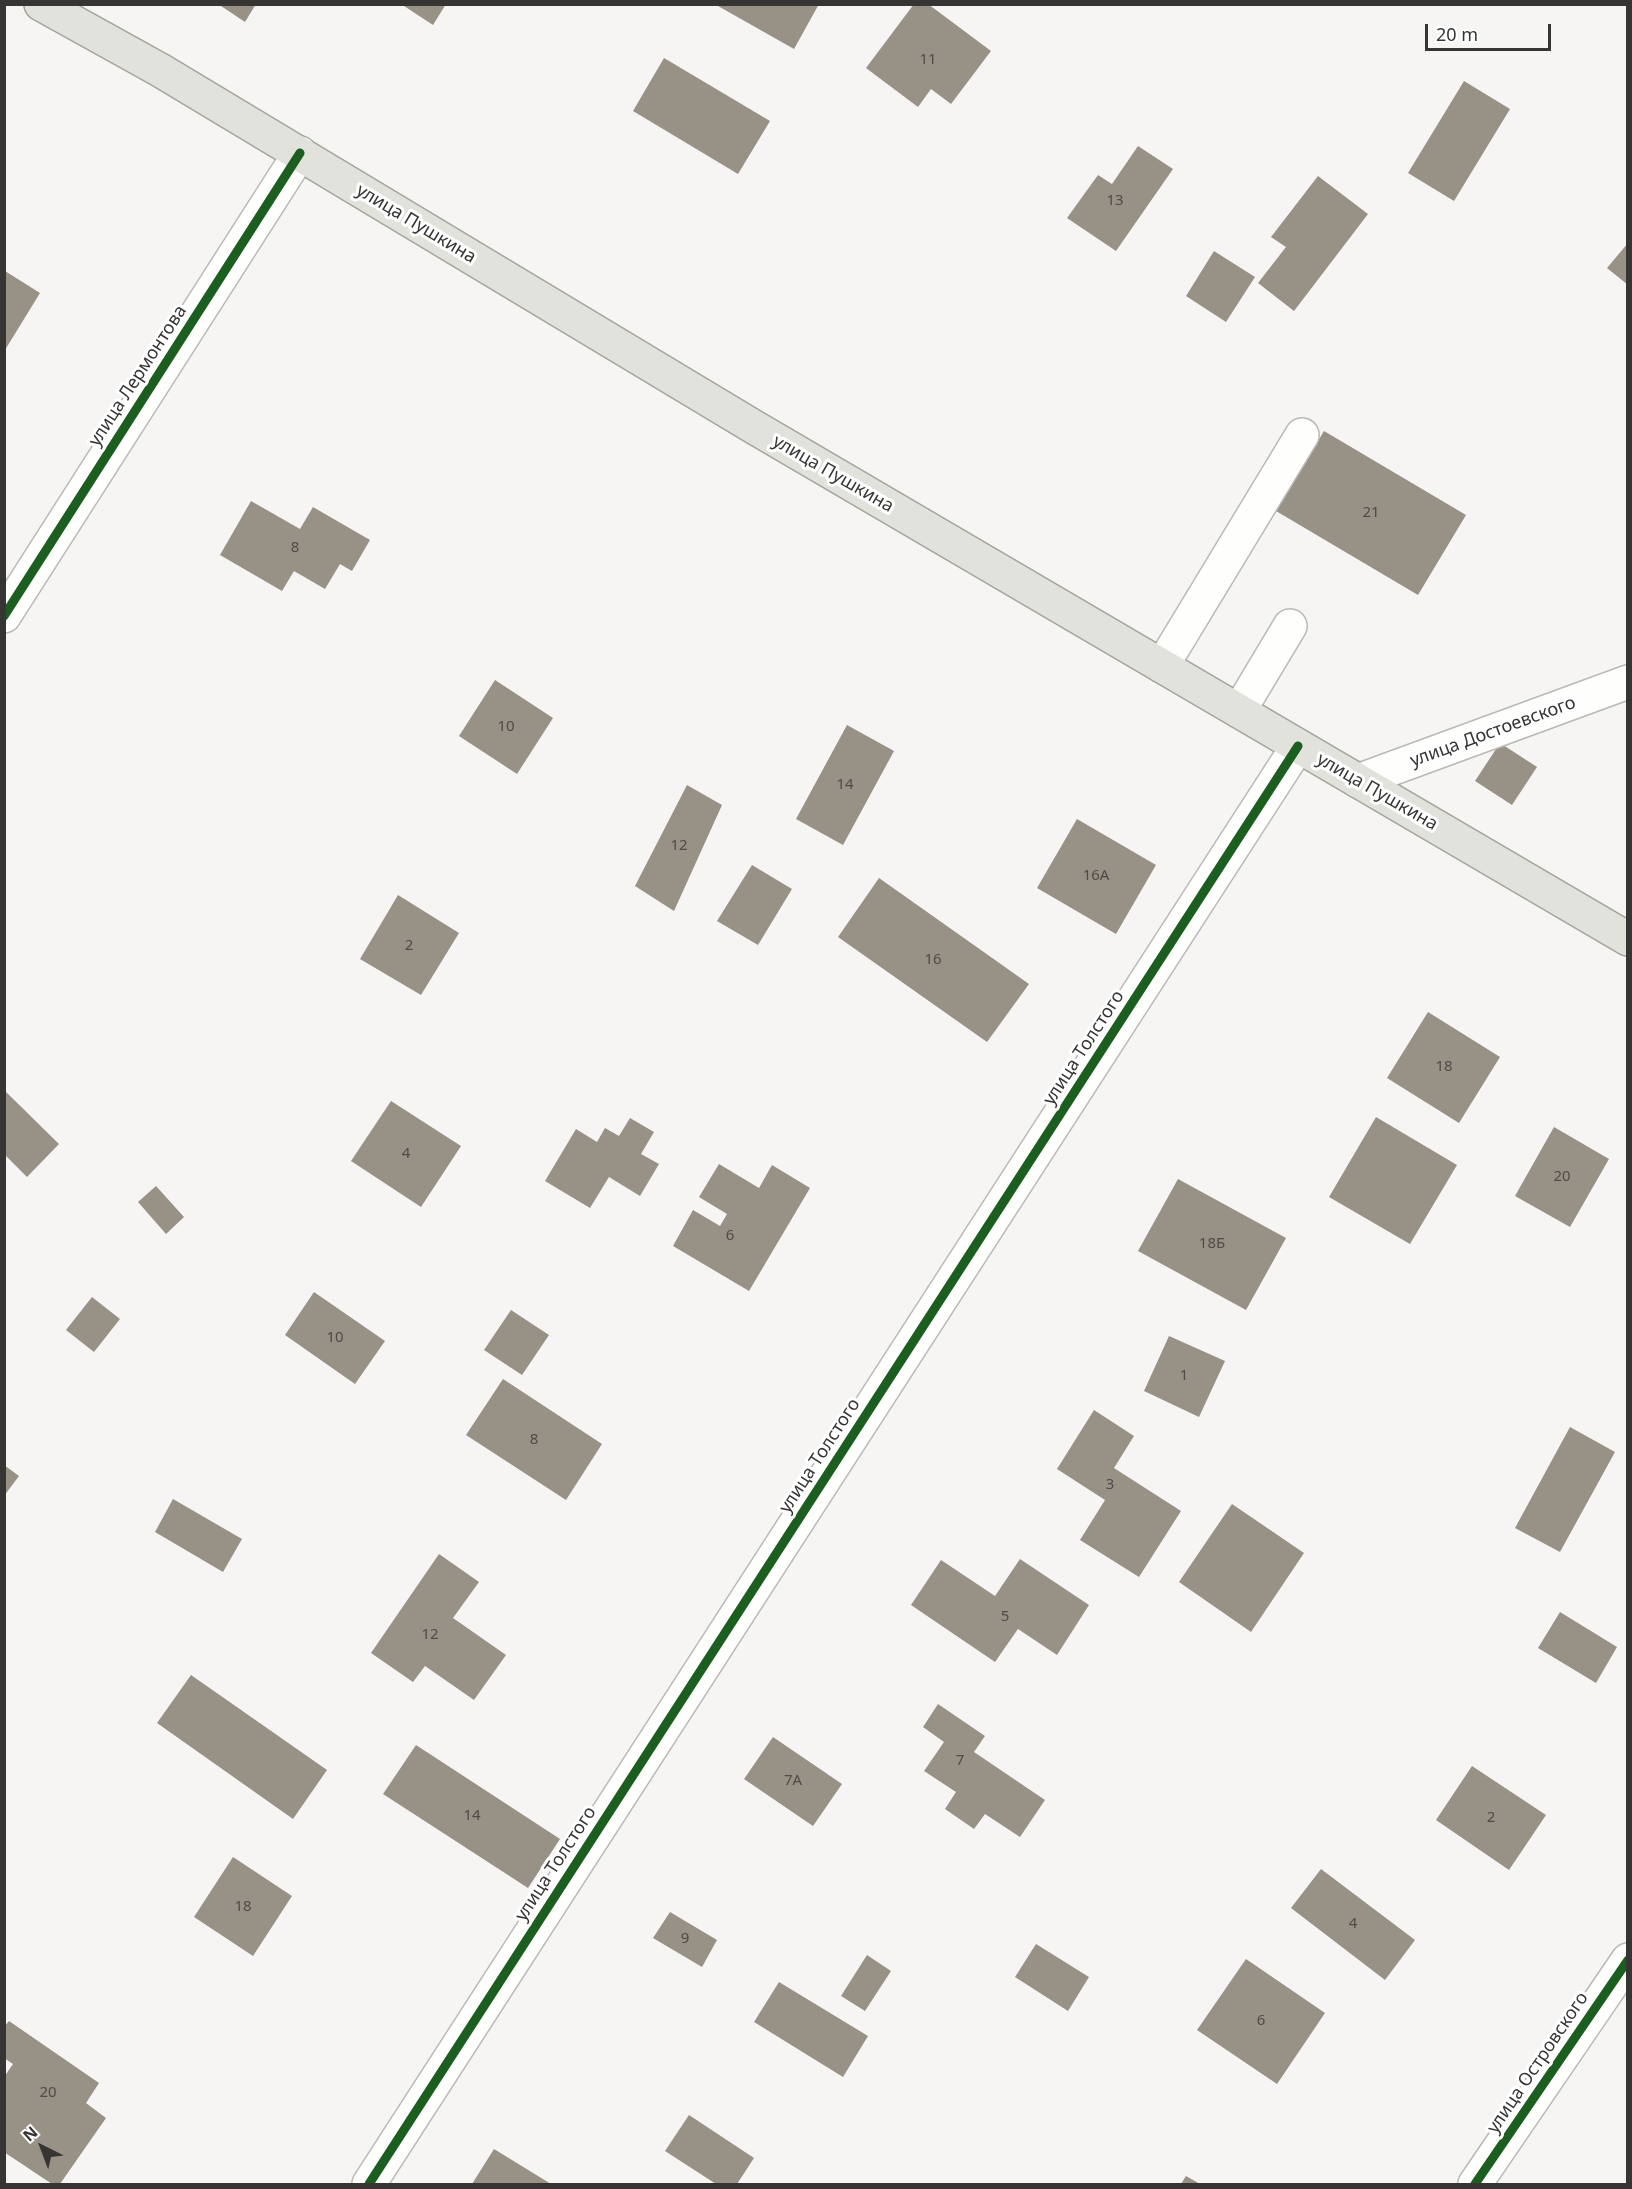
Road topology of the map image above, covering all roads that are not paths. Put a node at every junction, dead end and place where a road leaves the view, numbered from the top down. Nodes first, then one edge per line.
1 (41, 4) edge
2 (300, 153) junction
3 (1302, 435) dead end
4 (4, 616) edge
5 (1290, 626) dead end
6 (1162, 666) junction
7 (1628, 682) edge
8 (1239, 711) junction
9 (1298, 746) junction
10 (1358, 781) junction
11 (1628, 939) edge
12 (1628, 1960) edge
13 (369, 2184) edge
14 (1475, 2184) edge

1 - 2 main road, улица Пушкина
2 - 4 street, улица Лермонтова
2 - 6 main road, улица Пушкина
3 - 6 street
5 - 8 street
6 - 8 main road, улица Пушкина
7 - 10 street, улица Достоевского
8 - 9 main road, улица Пушкина
9 - 10 main road, улица Пушкина
9 - 13 street, улица Толстого
10 - 11 main road, улица Пушкина
12 - 14 street, улица Островского

